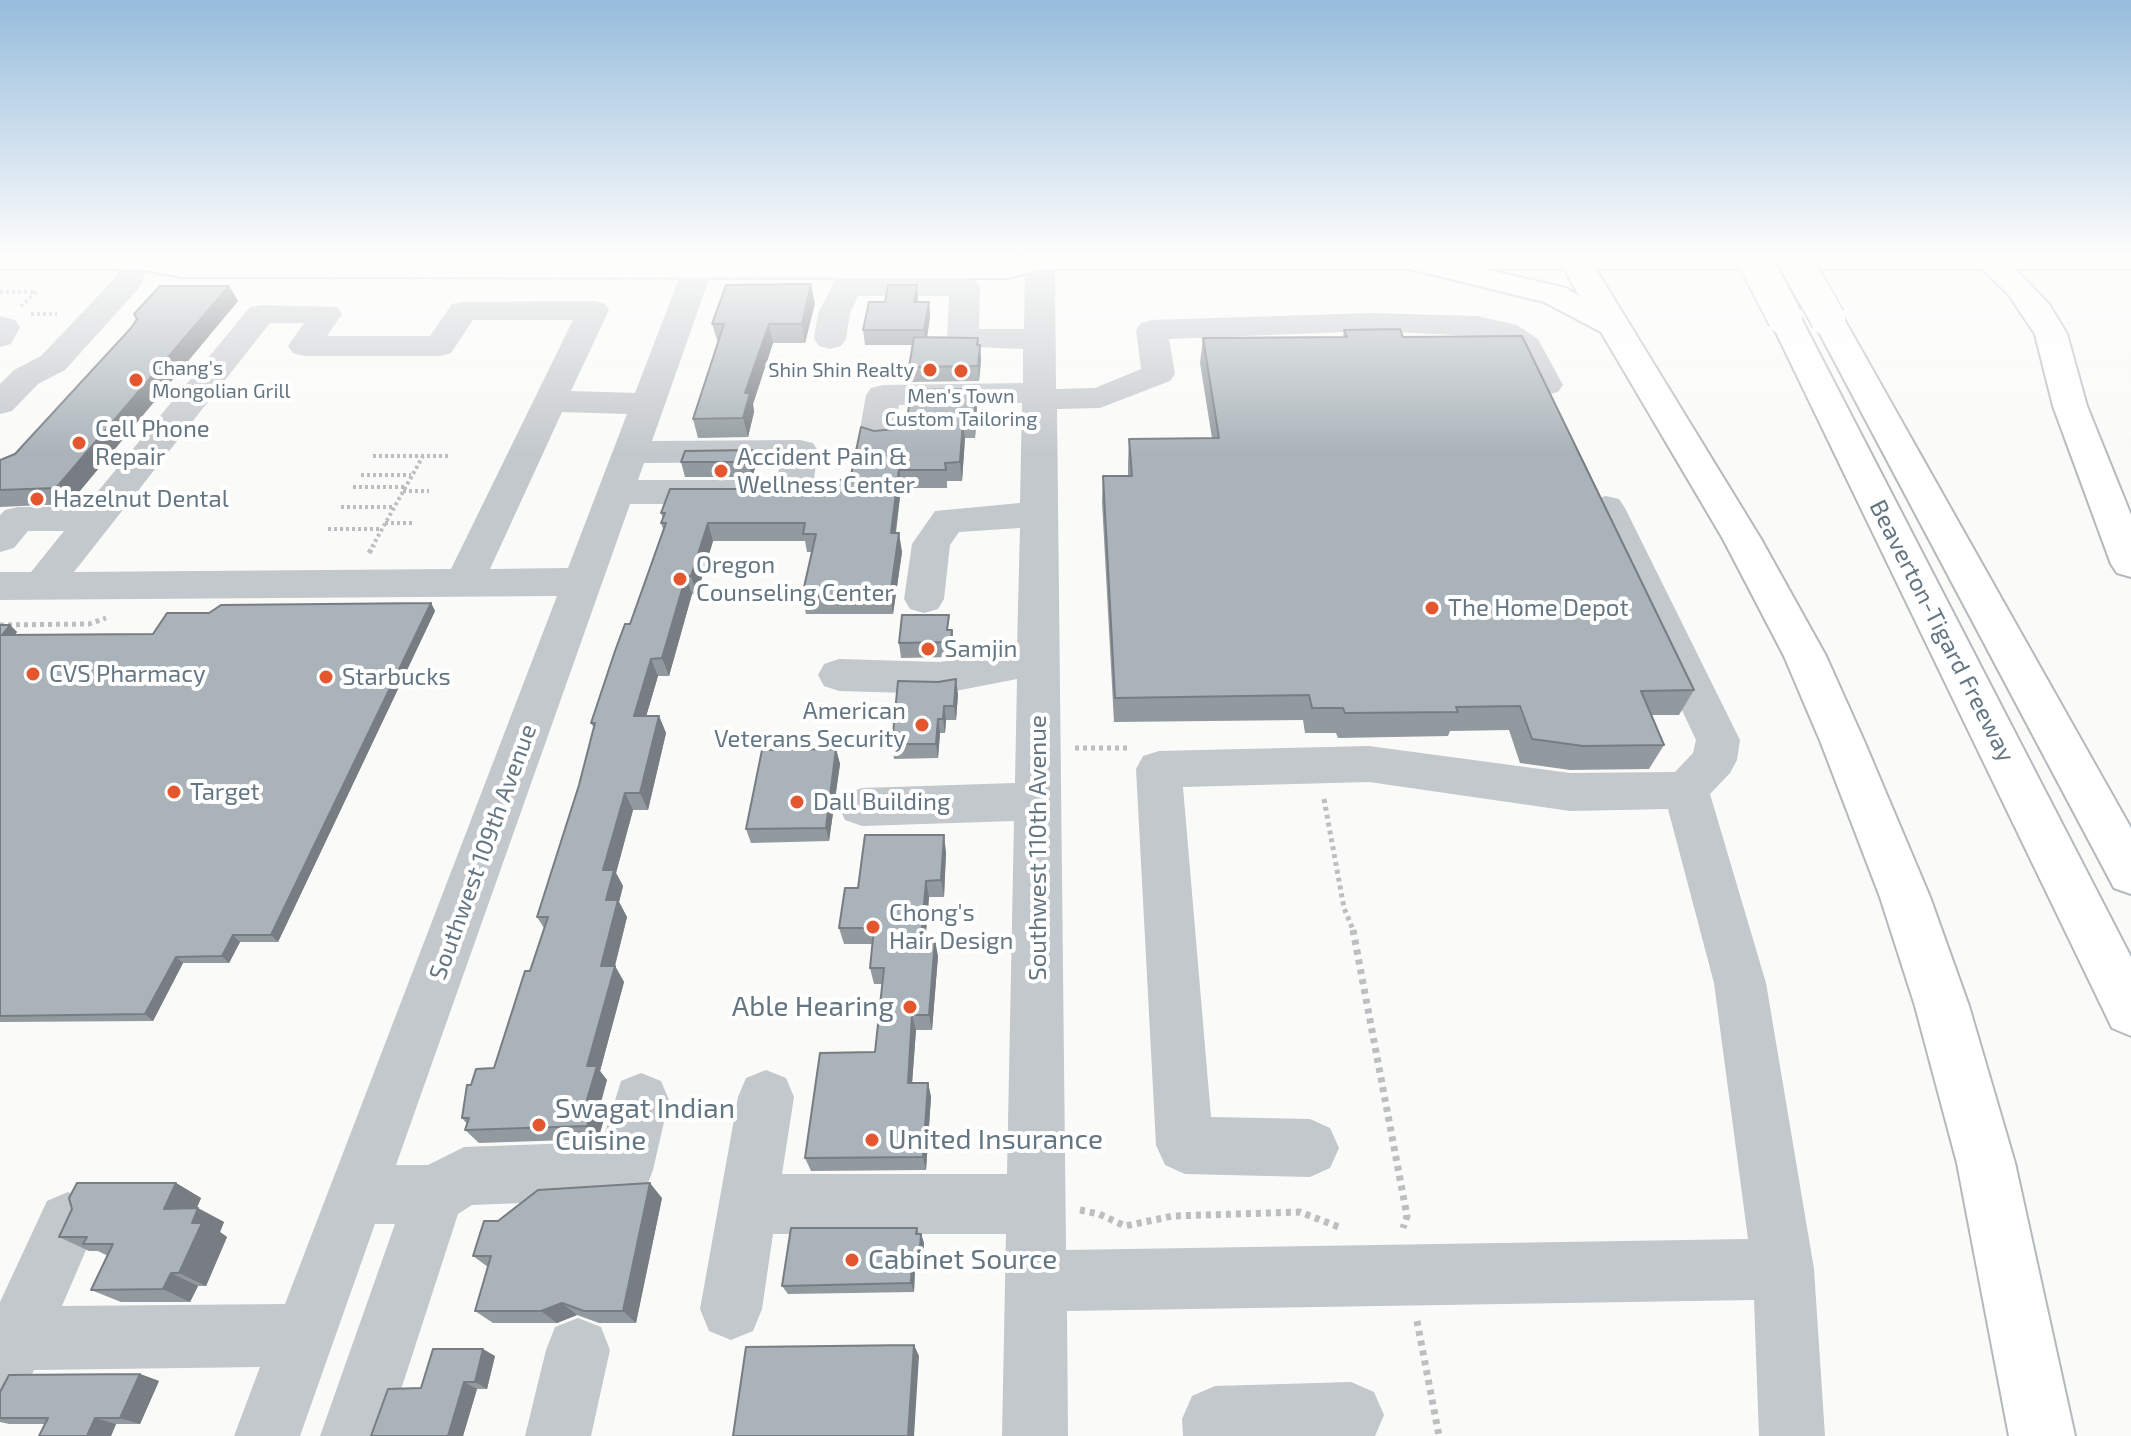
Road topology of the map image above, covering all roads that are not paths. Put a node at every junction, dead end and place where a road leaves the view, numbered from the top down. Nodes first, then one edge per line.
1 (93, 320) edge
2 (256, 320) edge
3 (322, 320) edge
4 (457, 320) edge
5 (588, 320) edge
6 (688, 320) edge
7 (964, 320) edge
8 (1037, 320) edge
9 (1602, 320) edge
10 (1611, 320) edge
11 (1786, 320) edge
12 (1829, 320) edge
13 (2043, 320) edge
14 (1616, 329) junction
15 (1040, 339) junction
16 (90, 362) dead end
17 (53, 363) junction
18 (1040, 396) junction
19 (550, 401) junction
20 (648, 404) junction
21 (1, 409) edge
22 (1561, 416) edge
23 (877, 435) edge
24 (1588, 472) edge
25 (1039, 514) junction
26 (95, 519) junction
27 (0, 539) edge
28 (2131, 564) edge
29 (582, 582) junction
30 (464, 583) junction
31 (42, 585) junction
32 (0, 586) edge
33 (924, 599) dead end
34 (1039, 659) junction
35 (839, 675) dead end
36 (1686, 790) junction
37 (1038, 801) junction
38 (862, 807) dead end
39 (2131, 873) edge
40 (2131, 1011) edge
41 (766, 1097) dead end
42 (641, 1100) dead end
43 (1310, 1148) dead end
44 (357, 1194) junction
45 (435, 1195) junction
46 (748, 1204) junction
47 (1036, 1204) junction
48 (68, 1222) edge
49 (1783, 1269) junction
50 (1036, 1281) junction
51 (731, 1309) dead end
52 (304, 1335) junction
53 (578, 1350) dead end
54 (8, 1354) edge
55 (1351, 1415) dead end
56 (267, 1436) edge
57 (353, 1436) edge
58 (558, 1436) edge
59 (1035, 1436) edge
60 (1216, 1436) edge
61 (1792, 1436) edge
62 (2042, 1436) edge

1 - 17 street
2 - 26 street
3 - 4 street
5 - 19 street
6 - 20 street, Southwest 109th Avenue
7 - 15 street
8 - 15 street, Southwest 110th Avenue
9 - 14 main road
10 - 14 main road
11 - 40 main road, Beaverton-Tigard Freeway, bridge
12 - 39 main road, Beaverton-Tigard Freeway, bridge
13 - 28 main road
14 - 62 main road
15 - 18 street, Southwest 110th Avenue
16 - 17 street
17 - 21 street
18 - 22 street
18 - 23 street
18 - 25 street, Southwest 110th Avenue
19 - 20 street
19 - 30 street
20 - 29 street, Southwest 109th Avenue
24 - 36 street
25 - 33 street
25 - 34 street, Southwest 110th Avenue
26 - 27 street
26 - 31 street
29 - 30 street
29 - 44 street, Southwest 109th Avenue
30 - 31 street
31 - 32 street
34 - 35 street
34 - 37 street, Southwest 110th Avenue
36 - 43 street
36 - 49 street
37 - 38 street
37 - 47 street, Southwest 110th Avenue
41 - 46 street
42 - 45 street
44 - 45 street
44 - 52 street, Southwest 109th Avenue
45 - 57 street
46 - 47 street
46 - 51 street
47 - 50 street, Southwest 110th Avenue
48 - 54 street
49 - 50 street
49 - 61 street
50 - 59 street, Southwest 110th Avenue
52 - 54 street
52 - 56 street, Southwest 109th Avenue
53 - 58 street
55 - 60 street

